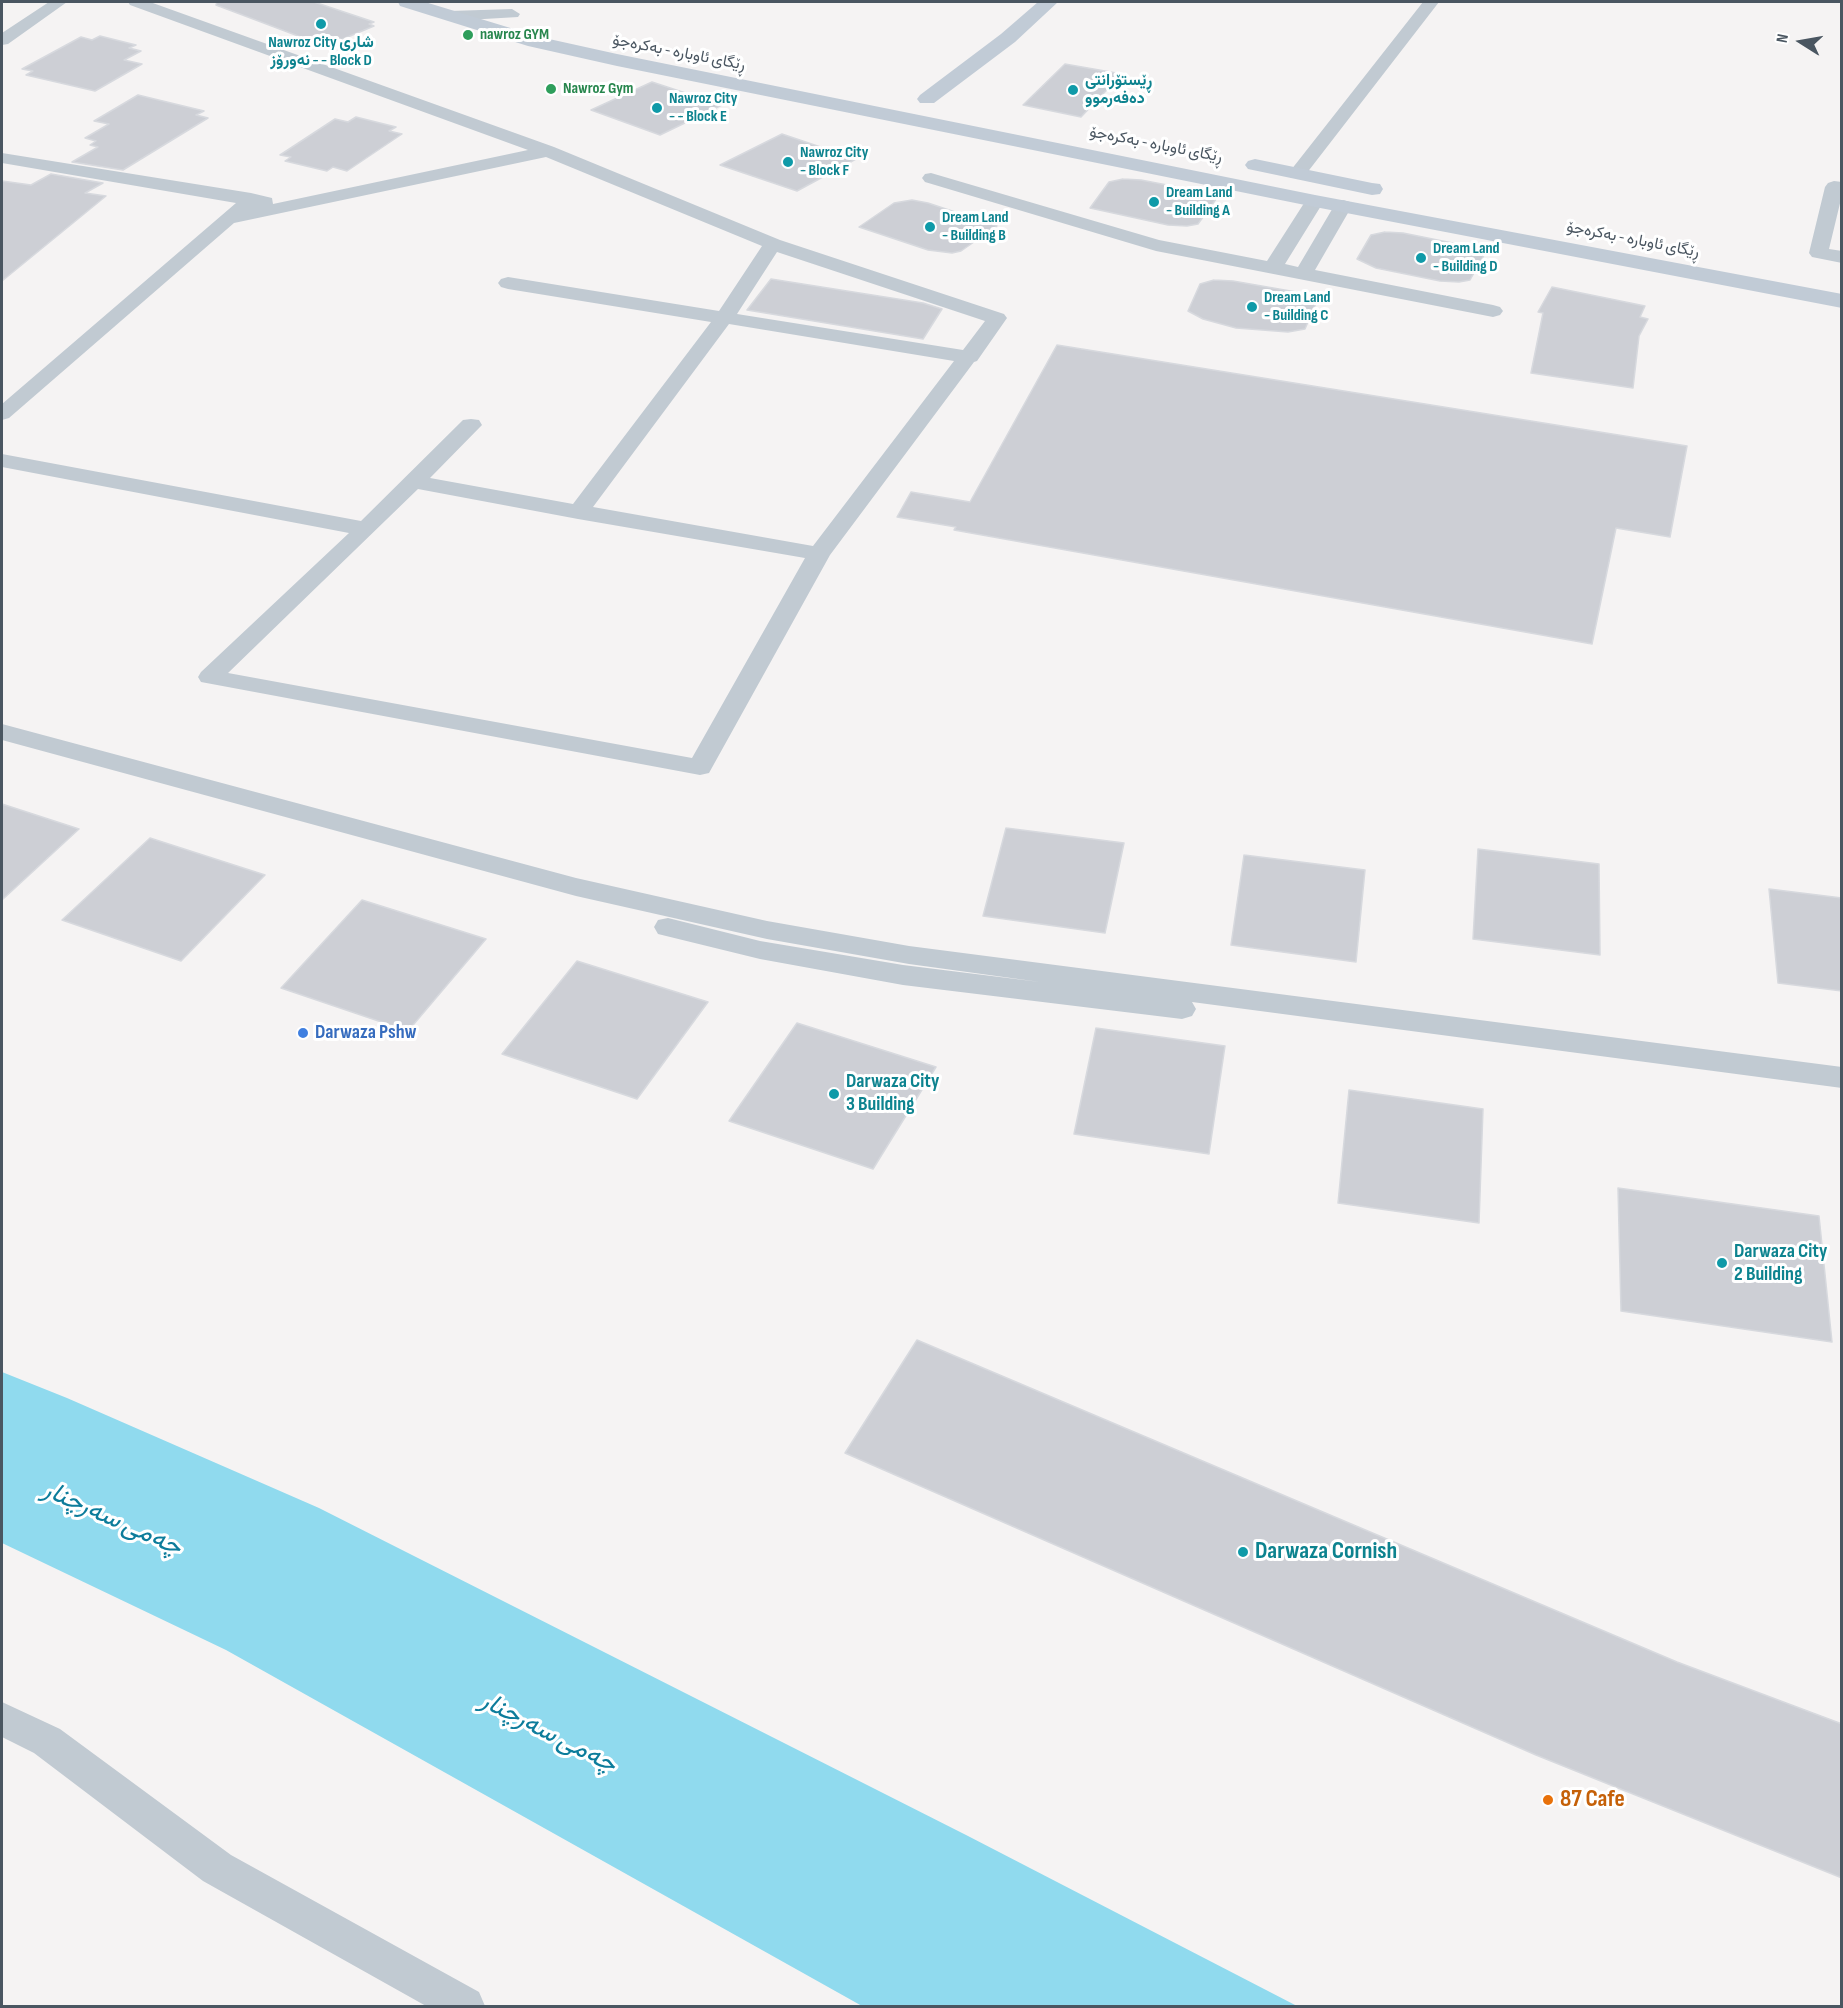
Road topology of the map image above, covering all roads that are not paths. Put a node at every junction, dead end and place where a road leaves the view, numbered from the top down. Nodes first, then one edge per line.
1 (59, 2) edge
2 (136, 2) edge
3 (407, 2) edge
4 (473, 2) edge
5 (1049, 2) edge
6 (1431, 2) edge
7 (449, 10) edge
8 (532, 20) edge
9 (2, 40) edge
10 (535, 42) junction
11 (734, 63) dead end
12 (904, 95) dead end
13 (927, 99) junction
14 (950, 104) dead end
15 (548, 151) junction
16 (2, 158) edge
17 (1240, 162) dead end
18 (1298, 174) junction
19 (930, 178) dead end
20 (1842, 188) edge
21 (1390, 192) dead end
22 (251, 199) junction
23 (1315, 201) junction
24 (291, 206) junction
25 (1343, 206) junction
26 (230, 218) junction
27 (773, 244) junction
28 (1842, 257) edge
29 (1272, 268) junction
30 (1303, 275) junction
31 (1818, 276) dead end
32 (508, 284) dead end
33 (1841, 296) edge
34 (1493, 311) dead end
35 (724, 318) junction
36 (970, 357) junction
37 (2, 414) edge
38 (471, 425) dead end
39 (2, 461) edge
40 (414, 482) junction
41 (578, 512) junction
42 (366, 529) junction
43 (819, 554) junction
44 (2, 732) edge
45 (2, 751) edge
46 (1842, 1078) edge
47 (1842, 1095) edge
48 (2, 1719) edge
49 (465, 2007) edge

1 - 9 street
2 - 15 street
3 - 7 main road
4 - 8 main road, ڕێگای ئاوبارە - بەکرەجۆ
5 - 13 main road
6 - 18 street
7 - 8 main road
8 - 10 main road
8 - 10 main road
8 - 11 main road, ڕێگای ئاوبارە - بەکرەجۆ
10 - 23 main road
12 - 13 main road
13 - 14 main road
15 - 24 street
15 - 27 street
16 - 22 street
17 - 18 main road, ڕێگای ئاوبارە - بەکرەجۆ
18 - 21 main road, ڕێگای ئاوبارە - بەکرەجۆ
19 - 29 street
20 - 28 street
22 - 24 street
22 - 26 street
23 - 25 main road
23 - 29 street
24 - 26 street
25 - 30 street
25 - 33 main road
26 - 37 street
27 - 35 street
27 - 36 street
29 - 30 street
30 - 34 street
31 - 33 main road
32 - 35 street
35 - 36 street
35 - 41 street
36 - 43 street
38 - 40 street
39 - 42 street
40 - 41 street
40 - 42 street
41 - 43 street
42 - 43 street
44 - 46 street
45 - 47 street
48 - 49 street

